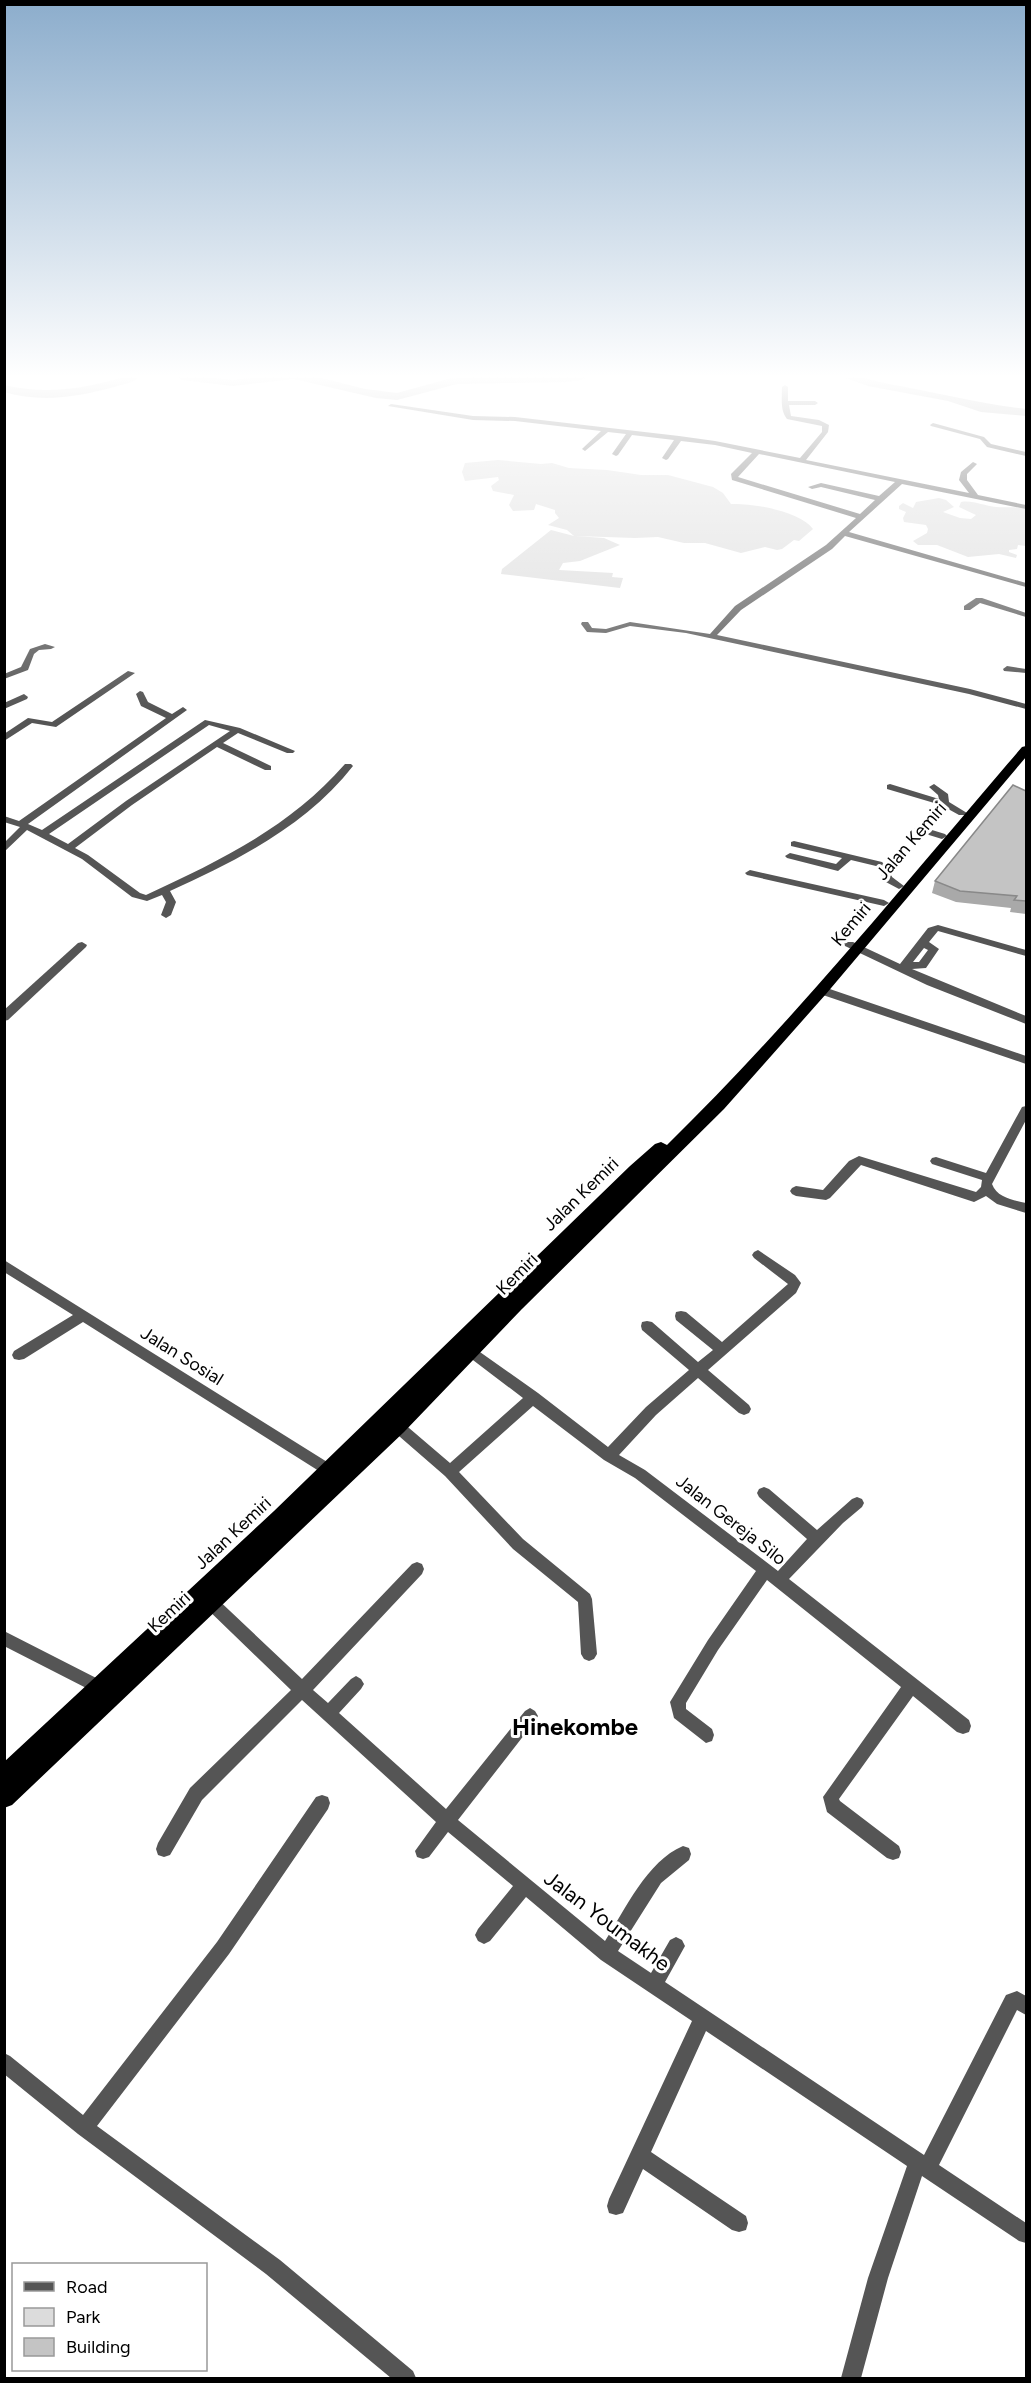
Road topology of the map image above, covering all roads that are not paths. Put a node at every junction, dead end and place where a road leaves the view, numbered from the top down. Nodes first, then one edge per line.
1 (768, 488) edge
2 (835, 488) edge
3 (892, 488) edge
4 (933, 488) edge
5 (970, 488) edge
6 (976, 496) junction
7 (881, 499) junction
8 (1026, 507) edge
9 (862, 517) junction
10 (844, 533) junction
11 (1026, 585) edge
12 (967, 608) dead end
13 (1026, 615) edge
14 (585, 624) dead end
15 (712, 636) junction
16 (51, 647) dead end
17 (1007, 669) dead end
18 (1026, 671) edge
19 (130, 673) dead end
20 (4, 677) edge
21 (140, 694) dead end
22 (24, 697) dead end
23 (4, 706) edge
24 (1026, 707) edge
25 (183, 710) dead end
26 (172, 717) junction
27 (237, 730) junction
28 (4, 738) edge
29 (1026, 738) edge
30 (217, 744) junction
31 (1026, 750) edge
32 (290, 751) dead end
33 (348, 766) dead end
34 (268, 768) dead end
35 (890, 787) dead end
36 (934, 787) dead end
37 (944, 803) junction
38 (962, 813) junction
39 (4, 819) edge
40 (24, 825) junction
41 (919, 829) dead end
42 (44, 834) junction
43 (942, 836) junction
44 (794, 844) dead end
45 (69, 848) junction
46 (4, 849) edge
47 (790, 856) dead end
48 (850, 856) junction
49 (750, 873) dead end
50 (899, 886) junction
51 (164, 890) junction
52 (884, 903) junction
53 (166, 915) dead end
54 (82, 945) dead end
55 (853, 946) junction
56 (1026, 953) edge
57 (904, 967) junction
58 (821, 990) junction
59 (4, 1002) edge
60 (16, 1006) junction
61 (4, 1017) edge
62 (1026, 1020) edge
63 (1026, 1060) edge
64 (1026, 1110) edge
65 (936, 1161) dead end
66 (987, 1183) junction
67 (796, 1191) dead end
68 (1026, 1208) edge
69 (759, 1255) dead end
70 (4, 1265) edge
71 (83, 1316) junction
72 (681, 1316) dead end
73 (648, 1326) dead end
74 (470, 1350) junction
75 (722, 1350) junction
76 (19, 1355) dead end
77 (698, 1370) junction
78 (533, 1397) junction
79 (744, 1409) dead end
80 (397, 1426) junction
81 (609, 1456) junction
82 (450, 1472) junction
83 (335, 1474) junction
84 (764, 1493) dead end
85 (857, 1503) dead end
86 (817, 1539) junction
87 (417, 1569) dead end
88 (765, 1570) junction
89 (778, 1581) junction
90 (205, 1597) junction
91 (4, 1638) edge
92 (589, 1654) dead end
93 (356, 1684) dead end
94 (912, 1685) junction
95 (101, 1688) junction
96 (302, 1690) junction
97 (328, 1714) junction
98 (530, 1716) dead end
99 (963, 1726) dead end
100 (706, 1735) dead end
101 (4, 1777) edge
102 (4, 1797) edge
103 (322, 1803) dead end
104 (446, 1820) junction
105 (164, 1849) dead end
106 (423, 1851) dead end
107 (893, 1852) dead end
108 (683, 1854) dead end
109 (524, 1886) junction
110 (484, 1935) dead end
111 (676, 1946) dead end
112 (608, 1954) junction
113 (653, 1986) junction
114 (1026, 2006) edge
115 (703, 2018) junction
116 (4, 2062) edge
117 (84, 2128) junction
118 (639, 2155) junction
119 (923, 2165) junction
120 (616, 2206) dead end
121 (739, 2223) dead end
122 (1026, 2234) edge
123 (406, 2379) edge
124 (851, 2379) edge

1 - 9 street
2 - 7 street
3 - 7 street
4 - 6 street
5 - 6 street
6 - 8 street
7 - 9 street
9 - 10 street
10 - 11 street
10 - 15 street
12 - 13 street
14 - 15 street
15 - 24 street
16 - 20 street
17 - 18 street
19 - 28 street
21 - 26 street
22 - 23 street
25 - 26 street
26 - 40 street
27 - 30 street
27 - 32 street
27 - 42 street
29 - 38 highway, Jalan Kemiri
30 - 34 street
30 - 45 street
31 - 55 highway, Kemiri
33 - 51 street
35 - 37 street
36 - 37 street
37 - 38 street
38 - 43 highway, Jalan Kemiri
39 - 40 street
40 - 42 street
40 - 46 street
41 - 43 street
42 - 45 street
43 - 50 highway, Jalan Kemiri
44 - 48 street
45 - 51 street
47 - 48 street
48 - 50 street
49 - 52 street
50 - 52 highway, Jalan Kemiri
51 - 53 street
52 - 55 highway, Jalan Kemiri
54 - 60 street
55 - 57 street
55 - 58 highway, Kemiri
55 - 83 highway, Jalan Kemiri
56 - 57 street
57 - 62 street
58 - 63 street
58 - 74 highway, Kemiri
59 - 60 street
60 - 61 street
64 - 66 street
65 - 66 street
66 - 67 street
66 - 68 street
69 - 75 street
70 - 71 street, Jalan Sosial
71 - 76 street
71 - 83 street, Jalan Sosial
72 - 75 street
73 - 77 street
74 - 78 street, Jalan Gereja Silo
74 - 80 highway, Kemiri
75 - 77 street
77 - 79 street
77 - 81 street
78 - 81 street, Jalan Gereja Silo
78 - 82 street
80 - 82 street
80 - 83 highway, Kemiri
81 - 88 street, Jalan Gereja Silo
82 - 92 street
83 - 90 highway, Kemiri
84 - 86 street
85 - 86 street
86 - 89 street
87 - 96 street
88 - 89 street, Jalan Gereja Silo
88 - 100 street
89 - 94 street, Jalan Gereja Silo
90 - 95 highway, Jalan Kemiri
90 - 96 street, Jalan Youmakhe
90 - 102 highway, Kemiri
91 - 95 street
93 - 97 street
94 - 99 street, Jalan Gereja Silo
94 - 107 street
95 - 101 highway, Jalan Kemiri
96 - 97 street, Jalan Youmakhe
96 - 105 street
97 - 104 street, Jalan Youmakhe
98 - 104 street
103 - 117 street
104 - 106 street
104 - 109 street, Jalan Youmakhe
108 - 112 street
109 - 110 street
109 - 112 street, Jalan Youmakhe
111 - 113 street
112 - 113 street, Jalan Youmakhe
113 - 115 street, Jalan Youmakhe
114 - 119 street
115 - 118 street
115 - 119 street, Jalan Youmakhe
116 - 117 street
117 - 123 street
118 - 120 street
118 - 121 street
119 - 122 street, Jalan Youmakhe
119 - 124 street

